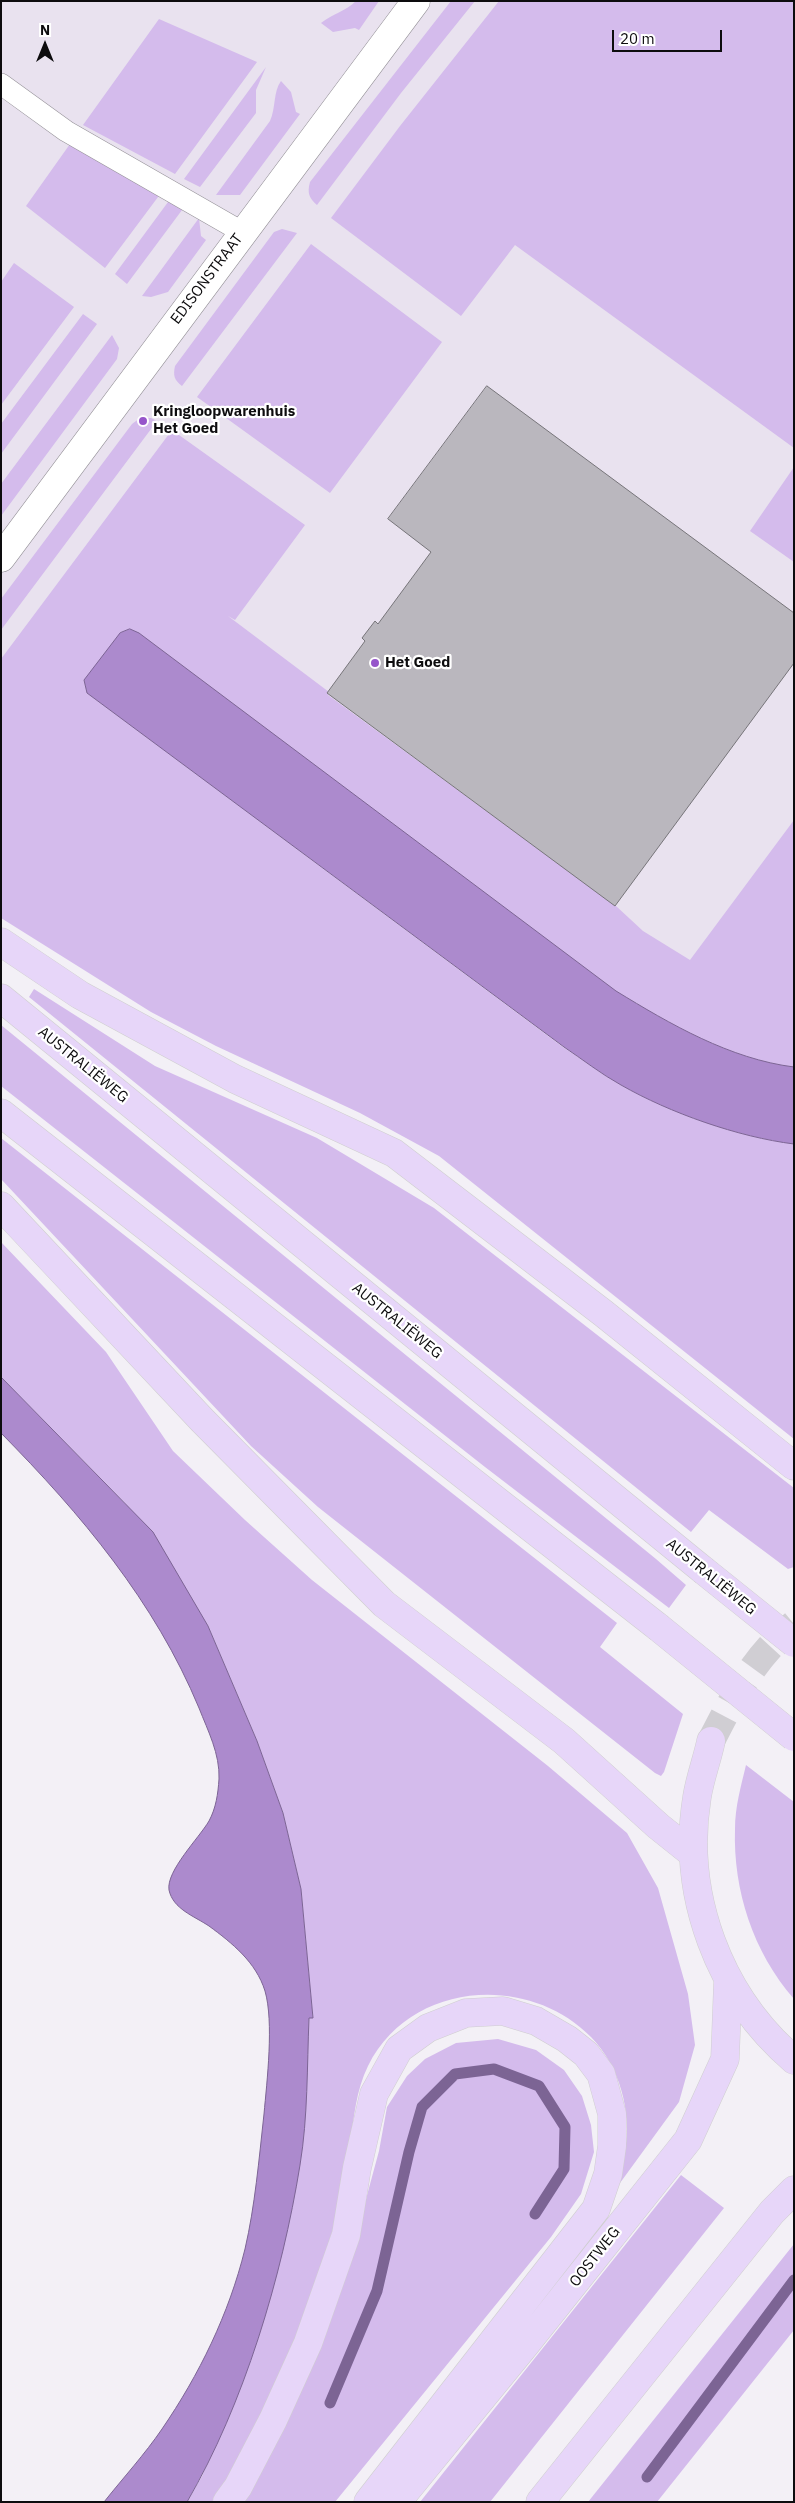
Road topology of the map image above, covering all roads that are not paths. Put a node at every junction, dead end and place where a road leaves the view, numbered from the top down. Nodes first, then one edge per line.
1 (416, 1) edge
2 (1, 84) edge
3 (242, 232) junction
4 (1, 558) edge
5 (1, 942) edge
6 (1, 998) edge
7 (1, 1113) edge
8 (1, 1206) edge
9 (794, 1466) edge
10 (794, 1643) edge
11 (794, 1737) edge
12 (711, 1742) tunnel mouth
13 (693, 1854) junction
14 (728, 1981) junction
15 (794, 2060) edge
16 (794, 2190) edge
17 (227, 2502) edge
18 (368, 2502) edge
19 (397, 2502) edge
20 (540, 2502) edge

1 - 3 street, EDISONSTRAAT
2 - 3 lane
3 - 4 street, EDISONSTRAAT
5 - 9 main road
6 - 10 main road, AUSTRALIËWEG, bridge
7 - 11 main road, bridge
8 - 13 main road
12 - 13 main road
13 - 14 main road
14 - 15 main road
14 - 19 main road, OOSTWEG
16 - 20 main road
17 - 18 main road

